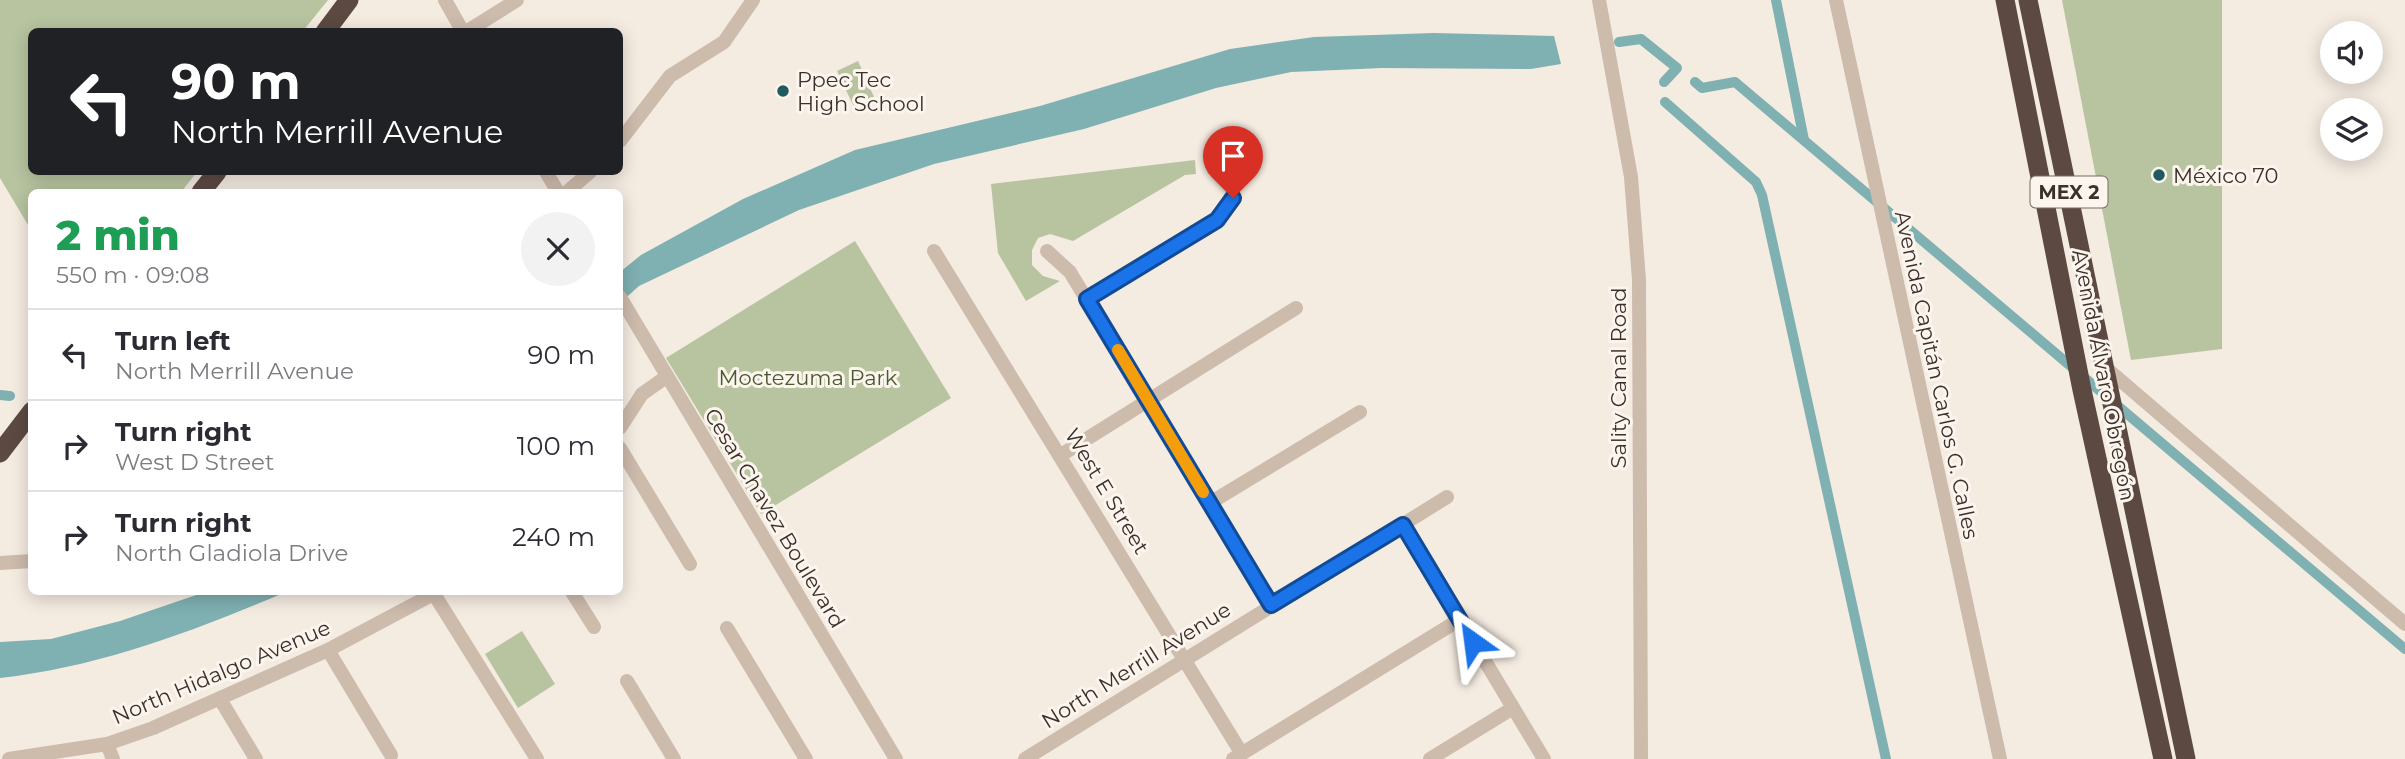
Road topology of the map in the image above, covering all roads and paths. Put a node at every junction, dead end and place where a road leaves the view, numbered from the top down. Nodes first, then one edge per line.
1 (349, 0) edge
2 (445, 0) edge
3 (517, 0) edge
4 (753, 0) edge
5 (1599, 0) edge
6 (1836, 0) edge
7 (2005, 0) edge
8 (2028, 0) edge
9 (328, 28) edge
10 (462, 28) edge
11 (471, 28) edge
12 (623, 137) edge
13 (215, 175) edge
14 (587, 175) edge
15 (203, 189) edge
16 (570, 189) edge
17 (1233, 198) dead end
18 (934, 251) dead end
19 (1046, 251) dead end
20 (1087, 299) junction
21 (623, 304) edge
22 (1296, 307) dead end
23 (666, 377) junction
24 (2107, 377) junction
25 (1147, 399) junction
26 (1360, 412) dead end
27 (28, 416) edge
28 (623, 423) edge
29 (0, 453) edge
30 (623, 453) edge
31 (1061, 455) junction
32 (1447, 497) dead end
33 (1210, 503) junction
34 (1403, 525) junction
35 (28, 561) edge
36 (0, 563) edge
37 (690, 564) dead end
38 (432, 595) edge
39 (437, 595) edge
40 (574, 595) edge
41 (1271, 605) junction
42 (1460, 621) junction
43 (2405, 624) edge
44 (594, 627) dead end
45 (727, 628) dead end
46 (328, 650) junction
47 (1185, 659) junction
48 (627, 681) dead end
49 (220, 699) junction
50 (1513, 708) junction
51 (107, 744) junction
52 (391, 755) dead end
53 (1238, 756) edge
54 (9, 759) edge
55 (113, 759) edge
56 (256, 759) edge
57 (537, 759) edge
58 (674, 759) edge
59 (806, 759) edge
60 (896, 759) edge
61 (1025, 759) edge
62 (1430, 759) edge
63 (1544, 759) edge
64 (1641, 759) edge
65 (2000, 759) edge
66 (2163, 759) edge
67 (2186, 759) edge

1 - 9 highway
2 - 10 street
3 - 11 street
4 - 12 street
5 - 64 street, Sality Canal Road
6 - 65 street, Avenida Capitán Carlos G. Calles
7 - 66 highway, Avenida Álvaro Obregón / MEX 2
8 - 24 highway, Avenida Álvaro Obregón / MEX 2
13 - 15 highway
14 - 16 street
17 - 20 street
18 - 31 street, West E Street
19 - 20 street
20 - 25 street
21 - 23 street, Cesar Chavez Boulevard
22 - 25 street
23 - 28 street
23 - 60 street, Cesar Chavez Boulevard
24 - 43 street
24 - 67 highway, Avenida Álvaro Obregón / MEX 2
25 - 31 street
25 - 33 street
26 - 33 street
27 - 29 highway
30 - 37 street
31 - 47 street, West E Street
32 - 34 street, North Merrill Avenue
33 - 41 street
34 - 41 street, North Merrill Avenue
34 - 42 street
35 - 36 street
38 - 46 street, North Hidalgo Avenue
39 - 57 street
40 - 44 street
41 - 47 street, North Merrill Avenue
42 - 50 street
42 - 53 street
45 - 59 street
46 - 49 street, North Hidalgo Avenue
46 - 52 street
47 - 53 street, West E Street
47 - 61 street, North Merrill Avenue
48 - 58 street
49 - 51 street, North Hidalgo Avenue
49 - 56 street
50 - 62 street
50 - 63 street
51 - 54 street, North Hidalgo Avenue
51 - 55 street

